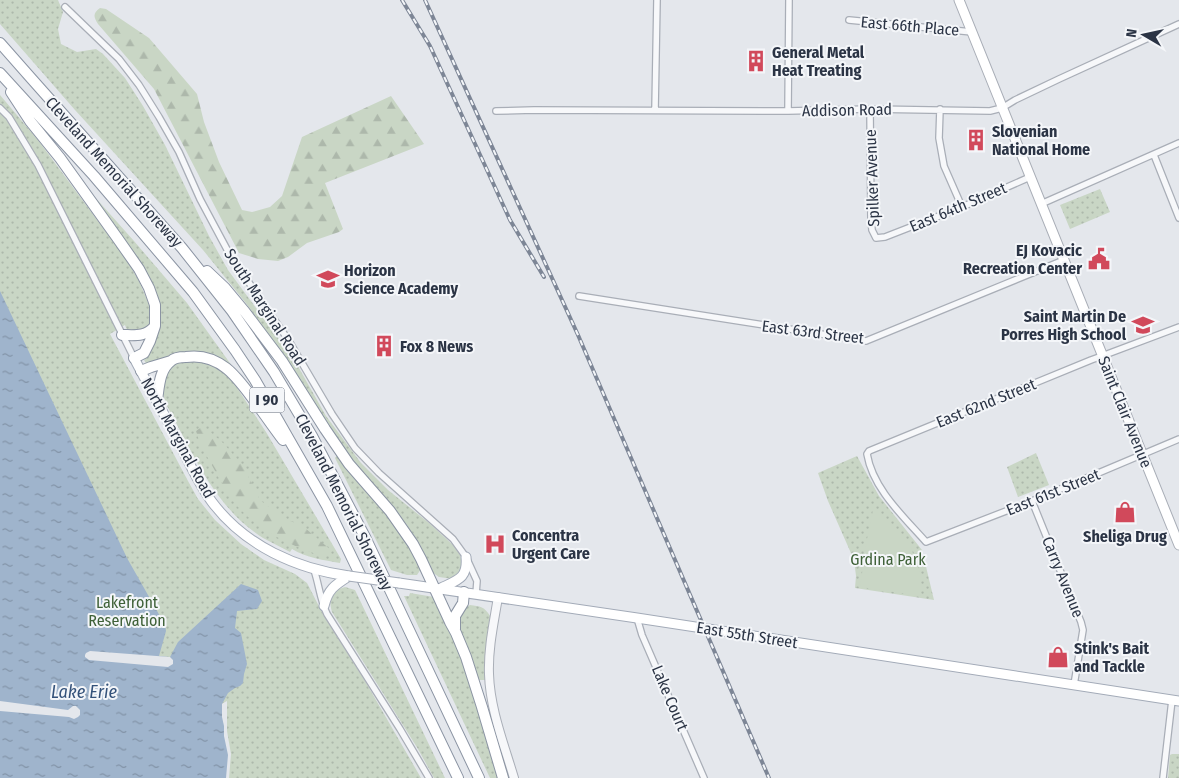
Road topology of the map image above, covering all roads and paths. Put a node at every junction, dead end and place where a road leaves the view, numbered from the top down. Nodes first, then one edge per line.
1 (657, 0) edge
2 (788, 0) edge
3 (959, 0) edge
4 (65, 7) dead end
5 (848, 20) dead end
6 (1179, 24) edge
7 (972, 32) junction
8 (0, 43) edge
9 (0, 74) edge
10 (0, 108) edge
11 (1002, 108) junction
12 (870, 109) junction
13 (940, 109) junction
14 (655, 110) junction
15 (496, 111) dead end
16 (788, 111) junction
17 (1179, 143) edge
18 (1154, 155) junction
19 (1030, 177) junction
20 (1041, 204) junction
21 (962, 207) junction
22 (1179, 218) edge
23 (885, 237) joint
24 (182, 248) junction
25 (1064, 260) junction
26 (579, 296) dead end
27 (155, 326) junction
28 (1179, 327) edge
29 (122, 335) junction
30 (1102, 356) junction
31 (134, 358) junction
32 (171, 361) junction
33 (141, 371) junction
34 (157, 400) junction
35 (1179, 439) edge
36 (1143, 454) junction
37 (312, 479) junction
38 (1032, 501) junction
39 (926, 542) joint
40 (1179, 545) edge
41 (466, 557) junction
42 (314, 570) junction
43 (345, 576) junction
44 (437, 588) junction
45 (464, 592) junction
46 (476, 594) junction
47 (498, 597) junction
48 (324, 606) junction
49 (637, 618) junction
50 (456, 633) junction
51 (1074, 685) junction
52 (1175, 701) edge
53 (429, 778) edge
54 (458, 778) edge
55 (479, 778) edge
56 (503, 778) edge
57 (514, 778) edge
58 (704, 778) edge
59 (1163, 778) edge

1 - 14 street
2 - 16 street
3 - 7 main road, Saint Clair Avenue
4 - 41 street, South Marginal Road
5 - 7 street, East 66th Place
6 - 11 street, Addison Road
7 - 11 main road, Saint Clair Avenue
8 - 24 highway, Cleveland Memorial Shoreway / I 90
9 - 27 highway
9 - 37 highway, Cleveland Memorial Shoreway / I 90
10 - 29 street, North Marginal Road
11 - 13 street, Addison Road
11 - 19 main road, Saint Clair Avenue
12 - 13 street, Addison Road
12 - 16 street, Addison Road
12 - 23 street, Spilker Avenue
13 - 21 street
14 - 15 street, Addison Road
14 - 16 street, Addison Road
17 - 18 street
18 - 20 street
18 - 22 street
19 - 20 main road, Saint Clair Avenue
19 - 21 street, East 64th Street
20 - 25 main road, Saint Clair Avenue
21 - 23 street, East 64th Street
24 - 44 highway
24 - 55 highway, Cleveland Memorial Shoreway / I 90
25 - 26 street, East 63rd Street
25 - 30 main road, Saint Clair Avenue
27 - 29 highway
27 - 31 highway
28 - 30 street, East 62nd Street
29 - 31 street, North Marginal Road
30 - 36 main road, Saint Clair Avenue
30 - 39 street, East 62nd Street
31 - 33 main road, North Marginal Road
32 - 33 highway
32 - 34 highway
32 - 37 highway
33 - 34 main road, North Marginal Road
34 - 42 main road, North Marginal Road
35 - 36 street, East 61st Street
36 - 38 street, East 61st Street
36 - 40 main road, Saint Clair Avenue
37 - 54 highway, Cleveland Memorial Shoreway / I 90
38 - 39 street, East 61st Street
38 - 51 street, Carry Avenue
41 - 44 main road
41 - 46 street, South Marginal Road
42 - 43 main road, East 55th Street
42 - 48 street
43 - 44 main road, East 55th Street, bridge
43 - 48 main road
44 - 45 main road, East 55th Street
44 - 50 highway
45 - 46 main road, East 55th Street
45 - 50 highway
46 - 47 main road, East 55th Street
47 - 49 main road, East 55th Street
47 - 57 street
48 - 53 street
49 - 51 main road, East 55th Street
49 - 58 street, Lake Court
50 - 56 highway
51 - 52 main road, East 55th Street
52 - 59 street

